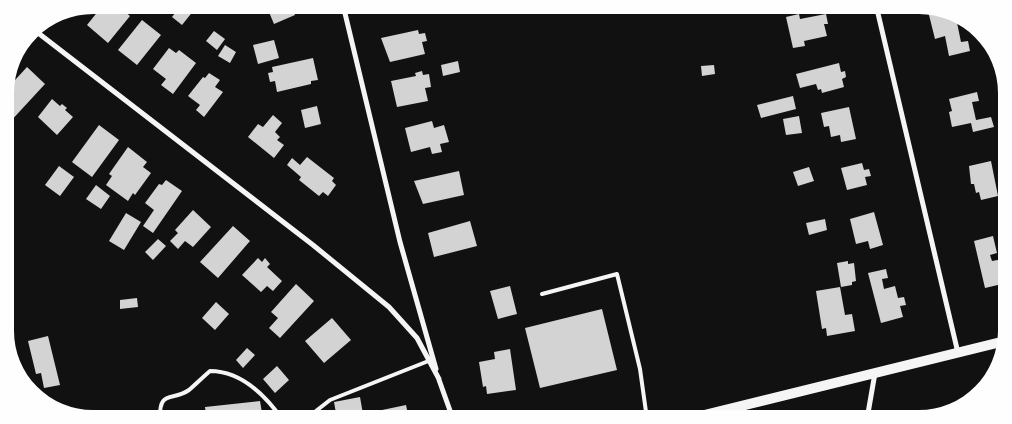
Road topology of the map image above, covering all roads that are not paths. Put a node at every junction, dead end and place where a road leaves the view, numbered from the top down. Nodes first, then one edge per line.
1 (346, 14) edge
2 (878, 14) edge
3 (40, 34) edge
4 (542, 294) dead end
5 (997, 343) edge
6 (958, 353) junction
7 (431, 360) junction
8 (875, 373) junction
9 (159, 410) edge
10 (276, 410) edge
11 (317, 410) edge
12 (450, 410) edge
13 (646, 410) edge
14 (740, 410) edge
15 (869, 410) edge

1 - 7 street
2 - 6 street
3 - 7 street
4 - 13 lane
5 - 6 main road
6 - 8 main road
7 - 11 lane
7 - 12 street
8 - 14 main road
8 - 15 street
9 - 10 lane

